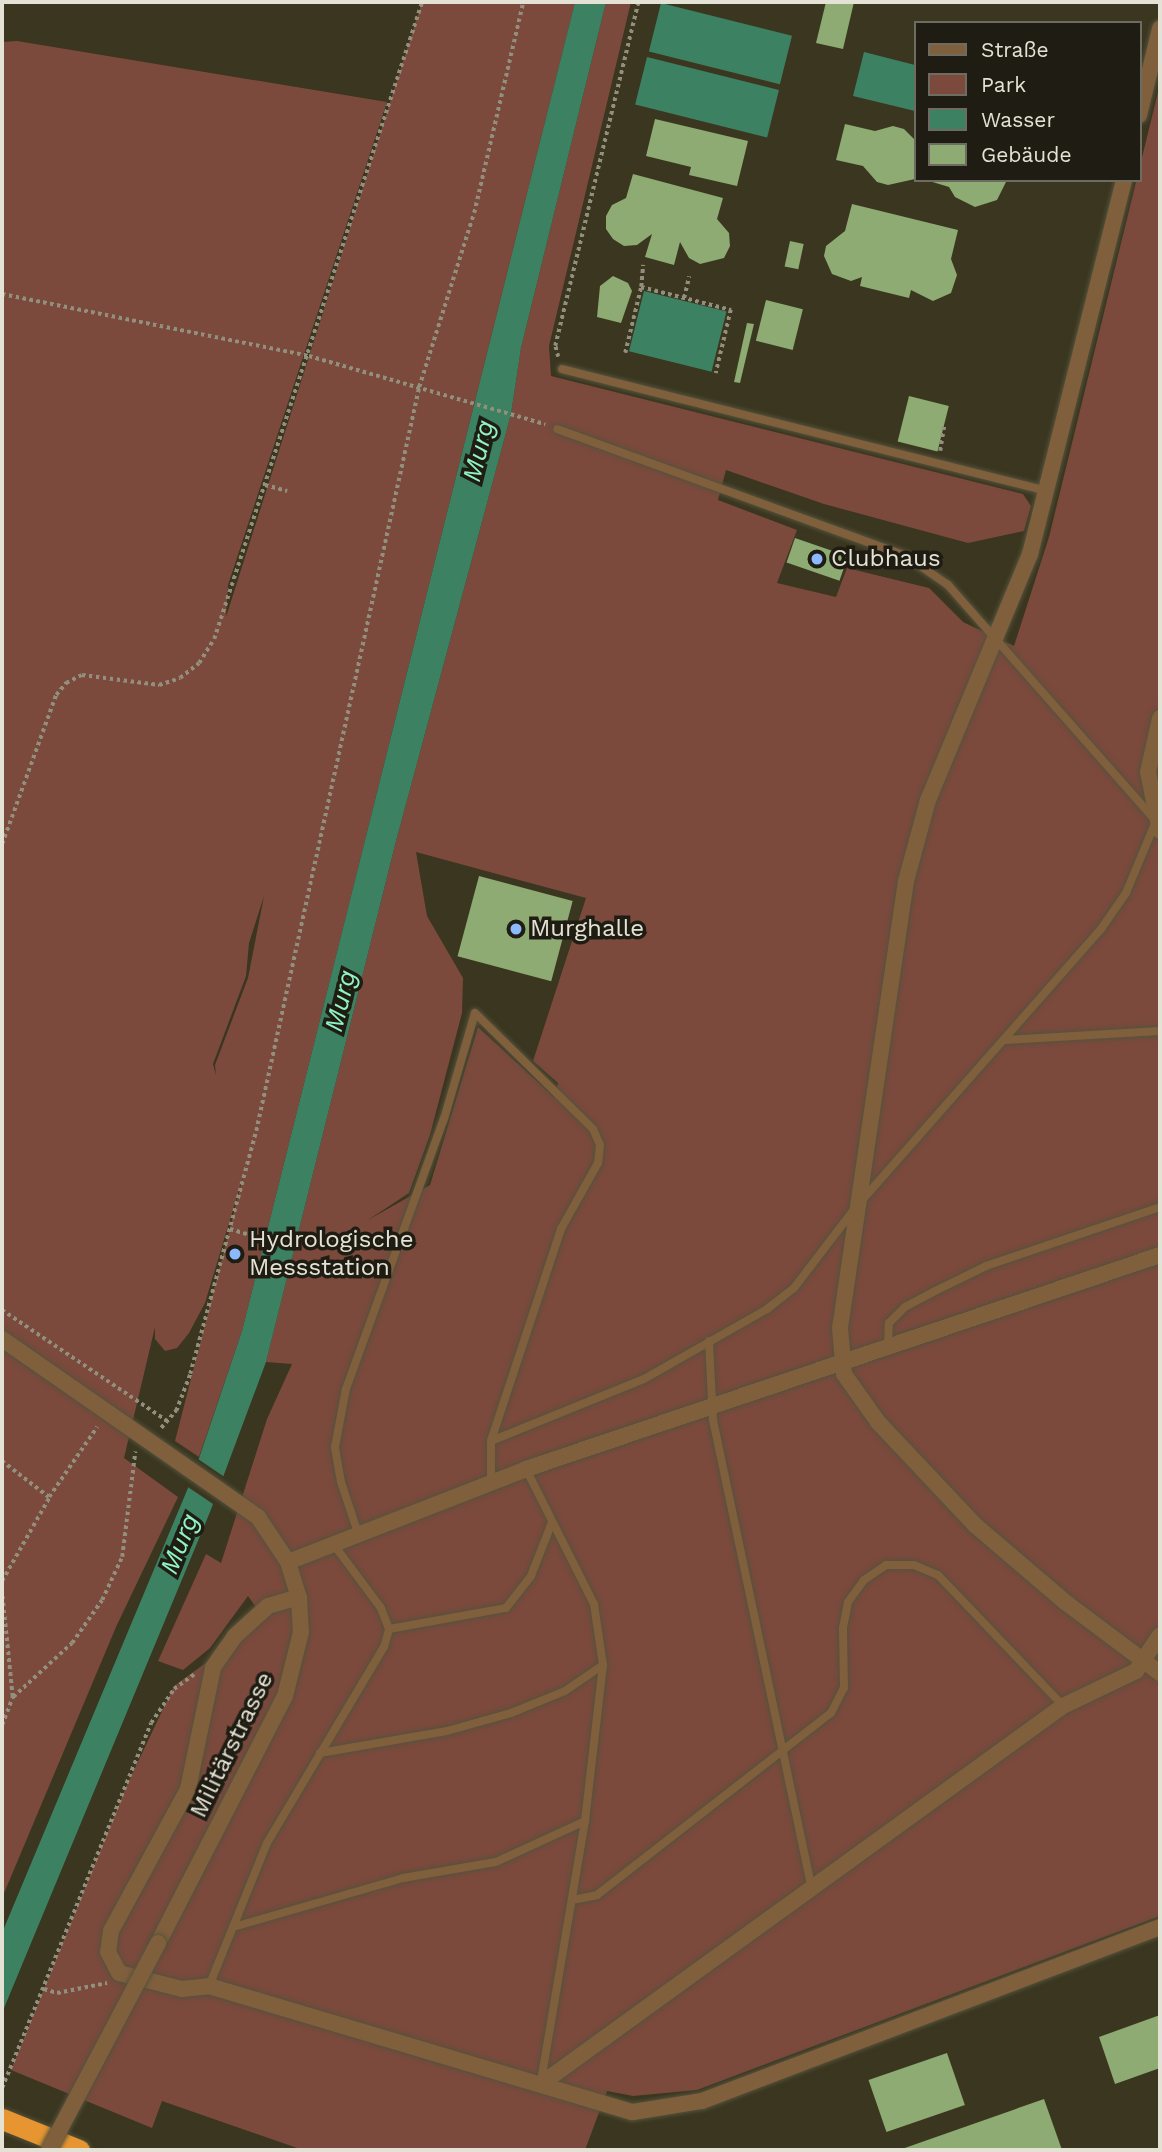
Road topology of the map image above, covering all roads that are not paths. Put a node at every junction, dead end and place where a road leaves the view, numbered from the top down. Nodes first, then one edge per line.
1 (1160, 29) edge
2 (1141, 107) edge
3 (1124, 182) edge
4 (562, 369) road end
5 (557, 429) road end
6 (1049, 491) junction
7 (996, 643) junction
8 (1160, 718) edge
9 (1158, 826) edge
10 (1160, 1031) edge
11 (1005, 1040) junction
12 (856, 1207) junction
13 (1160, 1207) edge
14 (1160, 1255) edge
15 (2, 1339) edge
16 (709, 1341) junction
17 (888, 1346) junction
18 (842, 1363) junction
19 (711, 1407) junction
20 (491, 1441) junction
21 (526, 1469) junction
22 (491, 1482) junction
23 (552, 1522) junction
24 (359, 1536) junction
25 (334, 1545) junction
26 (288, 1562) junction
27 (299, 1597) junction
28 (388, 1629) junction
29 (1160, 1635) edge
30 (1143, 1661) junction
31 (603, 1665) junction
32 (1160, 1673) edge
33 (1063, 1706) junction
34 (783, 1751) junction
35 (320, 1753) junction
36 (585, 1821) junction
37 (812, 1889) junction
38 (572, 1900) junction
39 (237, 1926) junction
40 (1160, 1927) edge
41 (209, 1986) junction
42 (541, 2084) junction
43 (2, 2119) edge
44 (49, 2150) edge
45 (79, 2150) edge

1 - 2 street
3 - 6 street
4 - 6 lane
5 - 7 lane
6 - 7 street
7 - 9 lane
7 - 12 street
8 - 9 street
9 - 11 lane
10 - 11 lane
11 - 12 lane
12 - 16 lane
12 - 18 street
13 - 17 lane
14 - 17 street
15 - 26 street, Militärstrasse
16 - 19 lane
16 - 20 lane
17 - 18 street
18 - 19 street
18 - 30 street
19 - 21 street
19 - 34 lane
20 - 22 lane
20 - 24 lane
21 - 22 street
21 - 23 lane
22 - 24 street
23 - 28 lane
23 - 31 lane
24 - 25 street
25 - 26 street
25 - 28 lane
26 - 27 street, Militärstrasse
27 - 41 street
27 - 44 street, Militärstrasse, bridge
28 - 35 lane
29 - 30 street
30 - 32 street
30 - 33 street
31 - 35 lane
31 - 36 lane
33 - 34 lane
33 - 37 street
34 - 37 lane
34 - 38 lane
35 - 39 lane
36 - 38 lane
36 - 39 lane
37 - 42 street
38 - 42 lane
39 - 41 lane
40 - 42 street
41 - 42 street
43 - 45 highway

